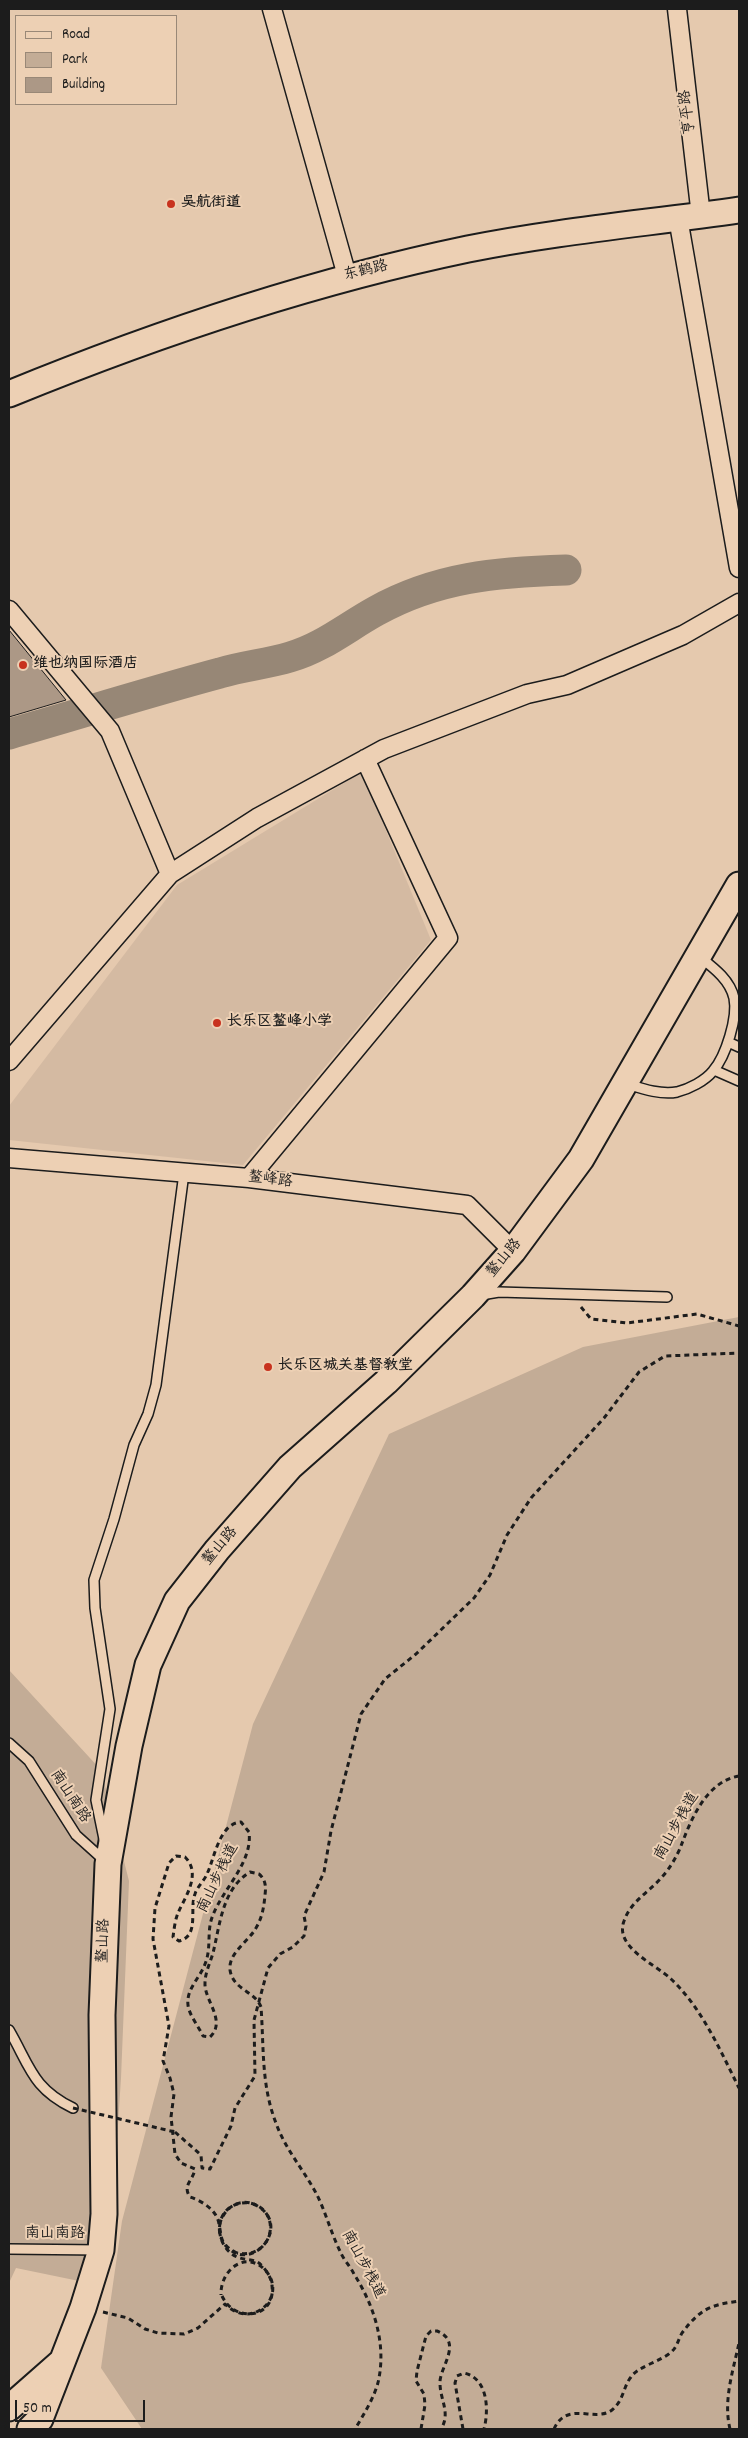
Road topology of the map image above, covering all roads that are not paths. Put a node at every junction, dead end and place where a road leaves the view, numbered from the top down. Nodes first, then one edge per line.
1 (272, 9) edge
2 (678, 9) edge
3 (739, 210) edge
4 (690, 217) junction
5 (347, 276) junction
6 (9, 394) edge
7 (739, 568) edge
8 (739, 603) edge
9 (9, 610) edge
10 (365, 760) junction
11 (170, 874) junction
12 (739, 885) edge
13 (698, 956) junction
14 (728, 1042) junction
15 (739, 1047) edge
16 (9, 1061) edge
17 (714, 1070) junction
18 (739, 1082) edge
19 (625, 1084) junction
20 (9, 1158) edge
21 (184, 1173) junction
22 (249, 1178) junction
23 (513, 1250) junction
24 (473, 1296) junction
25 (667, 1297) dead end
26 (9, 1743) edge
27 (108, 1864) junction
28 (9, 2030) edge
29 (73, 2108) road end
30 (9, 2248) edge
31 (101, 2250) junction
32 (62, 2361) junction
33 (9, 2408) edge
34 (30, 2429) edge

1 - 5 street
2 - 4 street, 亨平路
3 - 4 street, 东鹤路
4 - 5 street, 东鹤路
4 - 7 street, 亨平路
5 - 6 street, 东鹤路
8 - 10 street
9 - 11 street
10 - 11 street
10 - 22 street
11 - 16 street
12 - 13 street, 鳌山路
13 - 14 lane
13 - 19 street, 鳌山路
14 - 15 lane
14 - 17 lane
17 - 18 lane
17 - 19 lane
19 - 23 street, 鳌山路
20 - 21 street, 鳌峰路
21 - 22 street, 鳌峰路
21 - 27 lane
22 - 23 street, 鳌峰路
23 - 24 street, 鳌山路
24 - 25 lane
24 - 27 street, 鳌山路
26 - 27 lane, 南山南路
27 - 31 street, 鳌山路
28 - 29 lane
30 - 31 lane, 南山南路
31 - 32 street, 鳌山路
32 - 33 street, 鳌山路
32 - 34 street, 鳌山路

